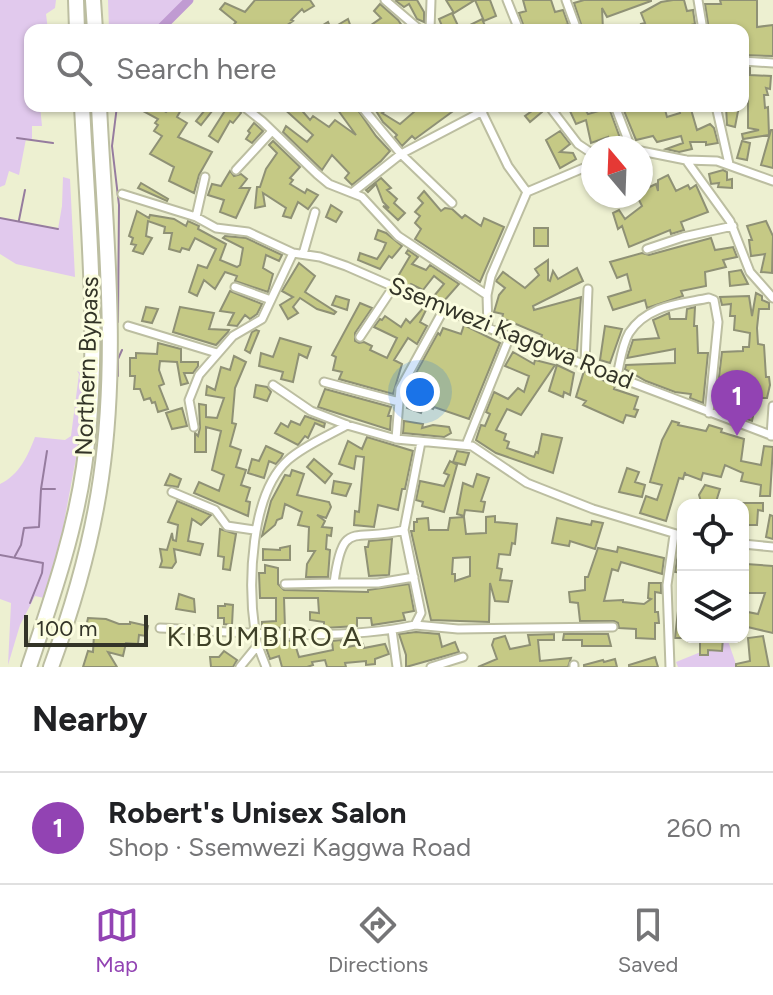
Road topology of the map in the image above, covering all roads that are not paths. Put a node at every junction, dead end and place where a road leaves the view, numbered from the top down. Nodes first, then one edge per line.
1 (76, 0) edge
2 (93, 0) edge
3 (385, 0) edge
4 (431, 0) edge
5 (507, 0) edge
6 (566, 0) edge
7 (698, 0) edge
8 (77, 24) edge
9 (95, 24) edge
10 (413, 24) edge
11 (430, 24) edge
12 (517, 24) edge
13 (575, 24) edge
14 (702, 24) edge
15 (749, 61) edge
16 (773, 63) edge
17 (82, 112) edge
18 (99, 112) edge
19 (250, 112) edge
20 (367, 112) edge
21 (476, 112) edge
22 (482, 112) edge
23 (554, 112) edge
24 (617, 112) edge
25 (717, 112) edge
26 (272, 131) junction
27 (626, 136) edge
28 (581, 146) edge
29 (653, 153) edge
30 (401, 154) junction
31 (686, 160) junction
32 (729, 164) junction
33 (581, 169) edge
34 (236, 170) dead end
35 (205, 177) dead end
36 (773, 181) edge
37 (353, 192) junction
38 (527, 192) junction
39 (122, 194) dead end
40 (452, 203) dead end
41 (315, 212) dead end
42 (196, 217) junction
43 (733, 226) junction
44 (647, 249) dead end
45 (293, 253) junction
46 (303, 254) junction
47 (394, 286) junction
48 (235, 287) dead end
49 (588, 289) dead end
50 (487, 295) junction
51 (773, 298) edge
52 (271, 300) junction
53 (444, 309) junction
54 (128, 326) dead end
55 (488, 328) junction
56 (510, 336) junction
57 (360, 337) dead end
58 (217, 353) junction
59 (585, 363) junction
60 (617, 376) junction
61 (324, 382) dead end
62 (273, 385) dead end
63 (399, 402) junction
64 (773, 406) edge
65 (709, 413) junction
66 (347, 425) junction
67 (194, 427) dead end
68 (772, 436) edge
69 (396, 439) junction
70 (421, 442) junction
71 (466, 445) junction
72 (172, 492) dead end
73 (254, 530) junction
74 (404, 530) junction
75 (677, 536) edge
76 (677, 540) edge
77 (749, 545) edge
78 (773, 547) edge
79 (414, 577) junction
80 (334, 583) junction
81 (285, 584) dead end
82 (415, 625) junction
83 (613, 627) dead end
84 (160, 628) dead end
85 (392, 630) junction
86 (255, 633) junction
87 (258, 645) junction
88 (463, 657) dead end
89 (29, 667) edge
90 (51, 667) edge
91 (240, 667) edge
92 (266, 667) edge
93 (397, 667) edge
94 (431, 667) edge
95 (670, 667) edge

1 - 8 highway
2 - 9 highway
3 - 10 street
4 - 11 street
5 - 12 street
6 - 13 street
7 - 14 street
15 - 16 street
17 - 89 highway, Northern Bypass
18 - 90 highway, Northern Bypass
19 - 26 street
20 - 30 street
21 - 30 street
22 - 38 street
23 - 28 street
24 - 27 street
25 - 32 street
26 - 34 street
26 - 37 street
29 - 31 street
30 - 37 street
30 - 40 street
31 - 32 street
31 - 43 street
32 - 36 street
33 - 38 street
35 - 42 street
37 - 50 street
38 - 50 street
39 - 42 street, Ssemwezi Kaggwa Road
41 - 46 street
42 - 45 street, Ssemwezi Kaggwa Road
43 - 44 street
43 - 51 street
45 - 46 street, Ssemwezi Kaggwa Road
45 - 52 street
46 - 47 street, Ssemwezi Kaggwa Road
47 - 53 street, Ssemwezi Kaggwa Road
47 - 57 street
48 - 52 street
49 - 59 street
50 - 55 street
52 - 58 street
53 - 55 street, Ssemwezi Kaggwa Road
53 - 63 street
54 - 58 street
55 - 56 street, Ssemwezi Kaggwa Road
56 - 59 street, Ssemwezi Kaggwa Road
56 - 71 street
58 - 67 street
59 - 60 street, Ssemwezi Kaggwa Road
60 - 65 street, Ssemwezi Kaggwa Road
60 - 65 street
61 - 63 street
62 - 66 street
63 - 69 street
64 - 68 street
65 - 68 street, Ssemwezi Kaggwa Road
66 - 69 street
66 - 73 street
69 - 70 street
70 - 71 street
70 - 74 street
71 - 75 street
72 - 73 street
73 - 86 street
74 - 79 street
74 - 80 street
76 - 95 street
77 - 78 street
79 - 80 street
79 - 82 street
80 - 81 street
82 - 83 street
82 - 85 street
84 - 86 street
85 - 86 street
85 - 93 street
86 - 87 street
87 - 91 street
87 - 92 street
88 - 94 street

